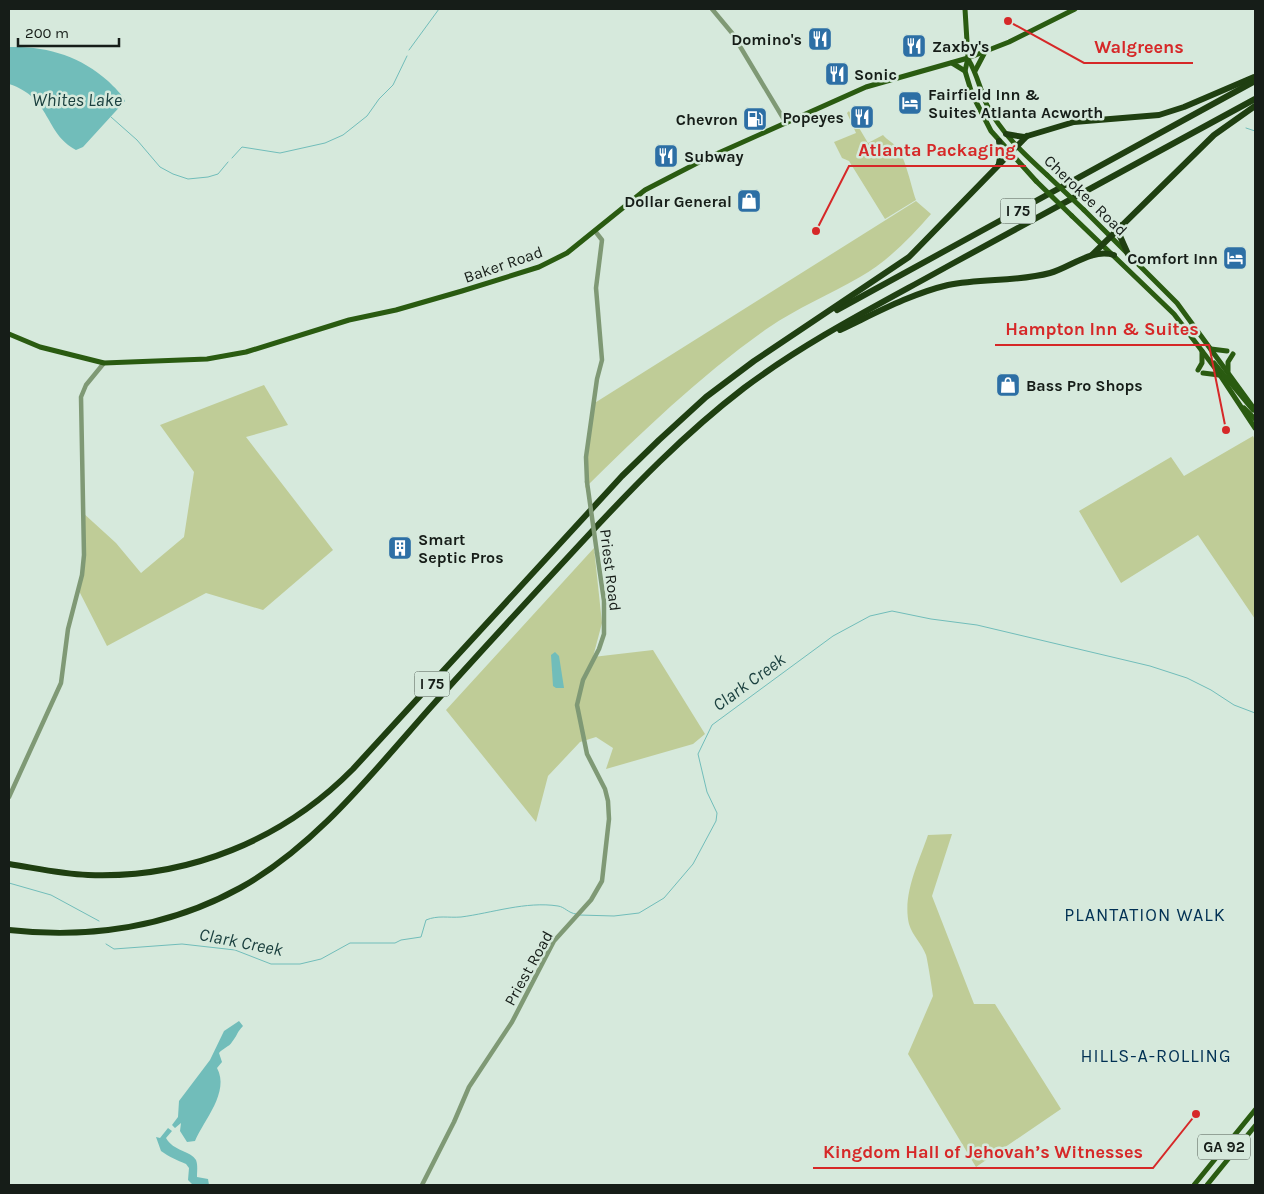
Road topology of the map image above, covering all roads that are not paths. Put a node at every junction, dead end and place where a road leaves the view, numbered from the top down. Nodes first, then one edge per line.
1 (712, 9) edge
2 (965, 9) edge
3 (1075, 9) edge
4 (987, 51) junction
5 (968, 58) junction
6 (952, 63) junction
7 (965, 71) junction
8 (974, 71) junction
9 (1255, 79) edge
10 (1255, 99) edge
11 (1255, 106) edge
12 (786, 123) junction
13 (1006, 134) junction
14 (1027, 136) junction
15 (998, 140) junction
16 (1016, 146) junction
17 (1009, 154) junction
18 (999, 162) junction
19 (1122, 225) junction
20 (595, 231) junction
21 (1110, 235) junction
22 (1102, 244) junction
23 (1128, 254) junction
24 (1114, 255) junction
25 (1091, 256) junction
26 (9, 334) edge
27 (782, 342) junction
28 (1201, 348) junction
29 (1211, 349) junction
30 (795, 351) junction
31 (1227, 351) dead end
32 (1233, 354) dead end
33 (1211, 362) junction
34 (104, 363) junction
35 (1228, 372) junction
36 (1221, 376) junction
37 (1238, 402) junction
38 (1255, 411) edge
39 (1255, 419) edge
40 (1255, 428) edge
41 (9, 797) edge
42 (9, 864) edge
43 (9, 930) edge
44 (1255, 1110) edge
45 (1255, 1126) edge
46 (422, 1185) edge
47 (1194, 1185) edge
48 (1207, 1185) edge

1 - 12 street
2 - 5 main road
3 - 4 main road, Baker Road
4 - 5 main road, Baker Road
4 - 8 main road
5 - 6 main road, Baker Road
5 - 7 main road
5 - 8 main road, Cherokee Road
6 - 7 main road
6 - 12 main road, Baker Road
7 - 15 main road, Cherokee Road
8 - 13 main road, Cherokee Road
9 - 14 highway
9 - 27 highway, I 75
10 - 30 highway, I 75
11 - 19 highway
12 - 20 main road, Baker Road
13 - 14 highway
13 - 16 main road, Cherokee Road
14 - 16 highway
15 - 17 main road, Cherokee Road
15 - 18 highway
16 - 17 highway
16 - 21 main road, Cherokee Road, bridge
17 - 18 highway
17 - 22 main road, Cherokee Road, bridge
18 - 27 highway
19 - 21 highway
19 - 23 highway
20 - 34 main road, Baker Road
20 - 46 street, Priest Road, bridge
21 - 22 highway
21 - 23 main road, Cherokee Road
22 - 24 main road, Cherokee Road
22 - 25 highway
23 - 29 main road, Cherokee Road
24 - 25 highway
24 - 28 main road, Cherokee Road
25 - 30 highway
26 - 34 main road, Baker Road
27 - 42 highway, I 75
28 - 33 main road, Cherokee Road
28 - 36 main road
29 - 31 main road
29 - 35 main road, Cherokee Road
30 - 43 highway, I 75
32 - 35 main road
33 - 36 main road, Cherokee Road
33 - 38 main road
34 - 41 street
35 - 38 main road, Cherokee Road
36 - 37 main road, Cherokee Road
37 - 39 main road
37 - 40 main road, Cherokee Road
44 - 47 main road, GA 92
45 - 48 main road, GA 92

